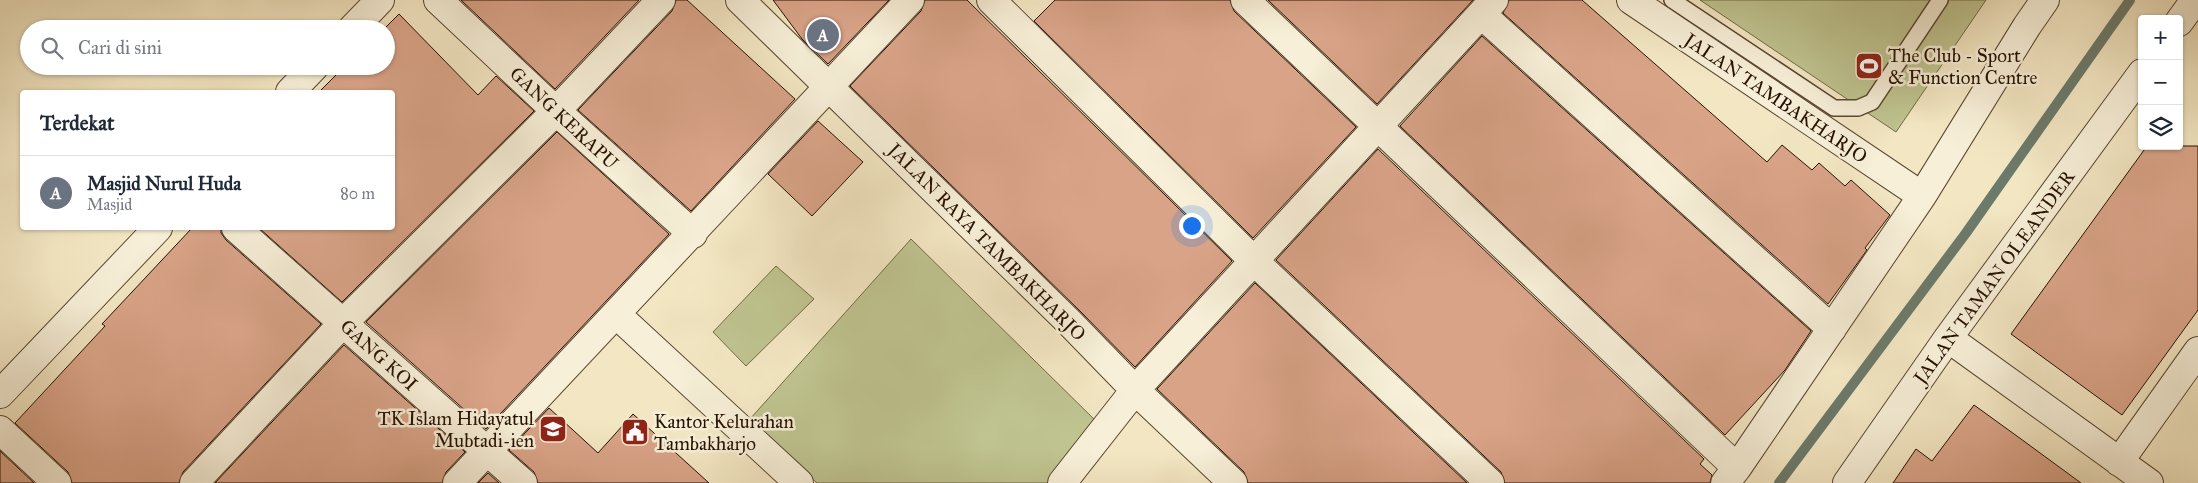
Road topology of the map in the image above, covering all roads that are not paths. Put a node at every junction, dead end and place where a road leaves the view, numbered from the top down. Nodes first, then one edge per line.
1 (380, 0) edge
2 (438, 0) edge
3 (661, 0) edge
4 (740, 0) edge
5 (910, 0) edge
6 (990, 0) edge
7 (1246, 0) edge
8 (1631, 0) edge
9 (1672, 0) edge
10 (1940, 0) edge
11 (2045, 0) edge
12 (2195, 0) edge
13 (1488, 7) edge
14 (2183, 16) edge
15 (361, 20) edge
16 (306, 75) edge
17 (2138, 78) edge
18 (830, 87) junction
19 (292, 90) edge
20 (556, 111) junction
21 (1378, 126) junction
22 (1922, 196) junction
23 (156, 230) edge
24 (238, 230) edge
25 (692, 234) junction
26 (1254, 261) junction
27 (616, 314) junction
28 (343, 323) junction
29 (1832, 329) junction
30 (1948, 338) junction
31 (2198, 351) edge
32 (1134, 390) junction
33 (0, 394) edge
34 (0, 430) edge
35 (487, 451) junction
36 (2119, 462) junction
37 (1731, 475) edge
38 (57, 483) edge
39 (194, 483) edge
40 (457, 483) edge
41 (523, 483) edge
42 (799, 483) edge
43 (1062, 483) edge
44 (1233, 483) edge
45 (1490, 483) edge
46 (1847, 483) edge
47 (2149, 483) edge

1 - 15 street
2 - 20 street, GANG KERAPU
3 - 20 street
4 - 18 street, JALAN RAYA TAMBAKHARJO
5 - 18 street
6 - 26 street
7 - 21 street
8 - 22 street, JALAN TAMBAKHARJO
9 - 10 lane
11 - 22 street
12 - 14 street
13 - 21 street
13 - 29 street
16 - 19 street
17 - 30 street, JALAN TAMAN OLEANDER
18 - 25 street
18 - 32 street, JALAN RAYA TAMBAKHARJO
20 - 25 street, GANG KERAPU
20 - 28 street
21 - 26 street
21 - 37 street
22 - 29 street
23 - 33 street
24 - 28 street, GANG KOI
25 - 27 street
26 - 32 street
26 - 45 street
27 - 35 street
27 - 42 street
28 - 35 street, GANG KOI
28 - 39 street
29 - 37 street
30 - 36 street
30 - 46 street, JALAN TAMAN OLEANDER
31 - 36 street
32 - 43 street
32 - 44 street, JALAN RAYA TAMBAKHARJO
34 - 38 street
35 - 40 street
35 - 41 street, GANG KOI
36 - 47 street

